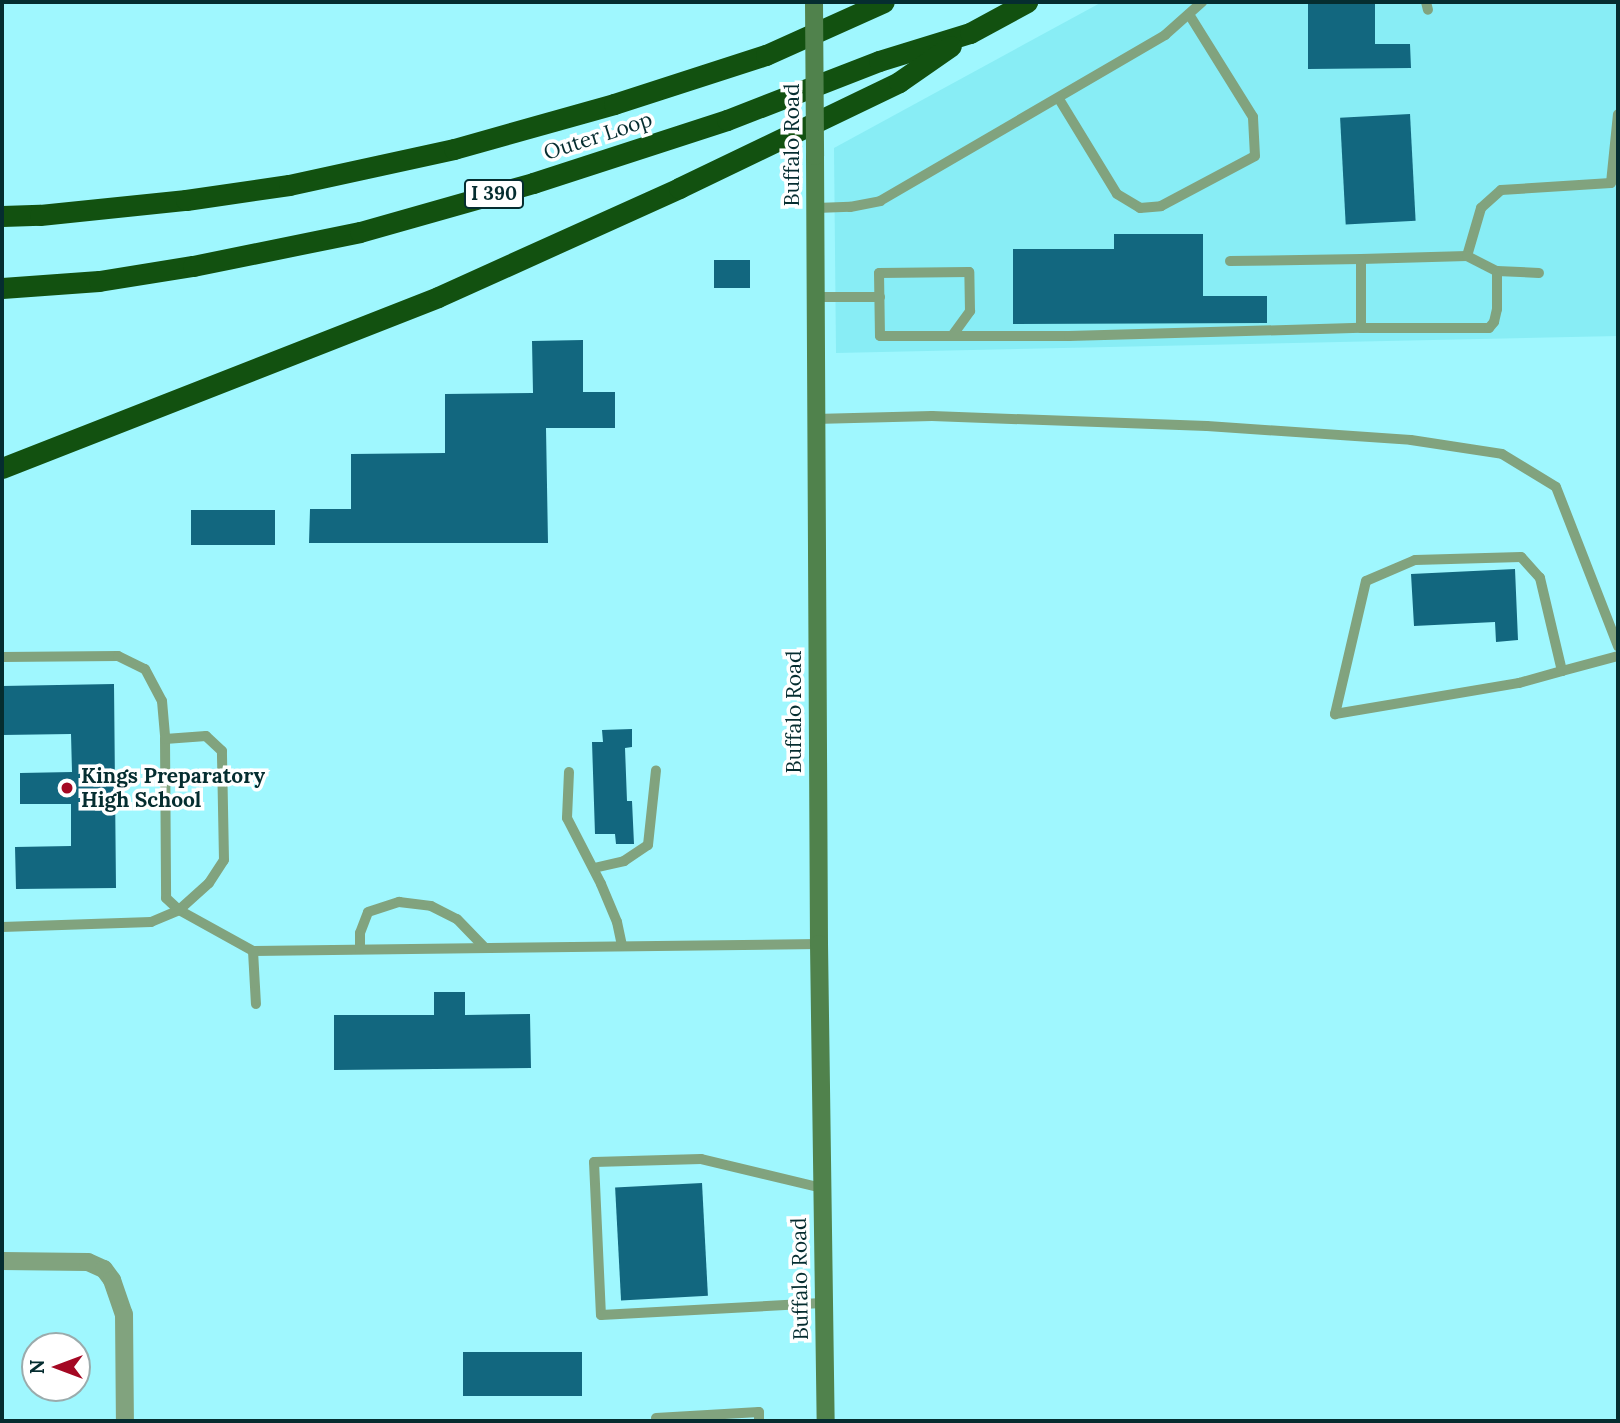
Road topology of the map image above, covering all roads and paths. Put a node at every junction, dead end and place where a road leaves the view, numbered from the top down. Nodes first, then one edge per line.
1 (814, 2) edge
2 (884, 2) edge
3 (1027, 2) edge
4 (1202, 2) edge
5 (1189, 13) junction
6 (970, 33) junction
7 (1059, 99) junction
8 (1618, 114) edge
9 (816, 208) junction
10 (2, 216) edge
11 (1467, 256) junction
12 (1362, 259) junction
13 (1230, 261) dead end
14 (1496, 271) junction
15 (1539, 273) dead end
16 (2, 288) edge
17 (816, 297) junction
18 (880, 297) junction
19 (1362, 328) junction
20 (952, 336) junction
21 (815, 419) junction
22 (2, 468) edge
23 (1618, 646) edge
24 (1618, 656) edge
25 (2, 657) edge
26 (1562, 671) junction
27 (165, 738) junction
28 (656, 770) dead end
29 (569, 772) dead end
30 (594, 868) junction
31 (179, 910) junction
32 (2, 927) edge
33 (819, 944) junction
34 (622, 945) junction
35 (484, 947) junction
36 (360, 950) junction
37 (253, 951) junction
38 (256, 1004) dead end
39 (822, 1188) junction
40 (2, 1261) edge
41 (822, 1303) junction
42 (656, 1418) dead end
43 (715, 1418) edge
44 (125, 1421) edge
45 (759, 1421) edge
46 (826, 1421) edge

1 - 9 main road, Buffalo Road, bridge
2 - 10 highway, Outer Loop / I 390
3 - 6 highway, Outer Loop / I 390
4 - 5 lane
5 - 7 lane
5 - 7 lane
6 - 16 highway, Outer Loop / I 390
6 - 22 highway
7 - 9 lane
8 - 11 lane
9 - 17 main road, Buffalo Road
11 - 12 lane
11 - 14 lane
12 - 13 lane
12 - 19 lane
14 - 15 lane
14 - 19 lane
17 - 18 lane
17 - 21 main road, Buffalo Road
18 - 20 lane
18 - 20 lane
19 - 20 lane
21 - 23 lane
21 - 33 main road, Buffalo Road
24 - 26 lane
25 - 27 lane
26 - 26 lane
27 - 31 lane
27 - 31 lane
28 - 30 lane
29 - 30 lane
30 - 34 lane
31 - 32 lane
31 - 37 lane
33 - 34 lane
33 - 39 main road, Buffalo Road
34 - 35 lane
35 - 36 lane
35 - 36 lane
36 - 37 lane
37 - 38 lane
39 - 41 main road, Buffalo Road
39 - 41 lane
40 - 44 street
41 - 46 main road, Buffalo Road
42 - 43 lane
43 - 45 lane

